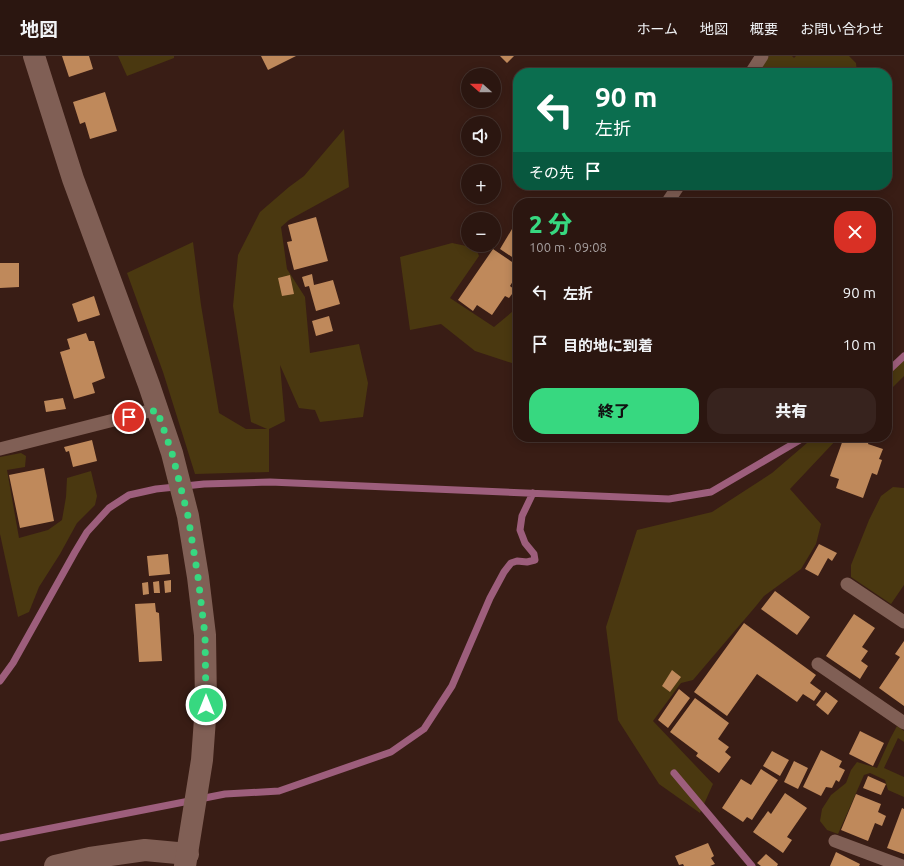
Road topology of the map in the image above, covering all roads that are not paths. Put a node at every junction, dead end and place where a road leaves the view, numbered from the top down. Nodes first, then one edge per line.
1 (34, 56) edge
2 (762, 56) edge
3 (754, 68) edge
4 (157, 410) junction
5 (0, 449) edge
6 (847, 584) dead end
7 (904, 622) edge
8 (818, 664) dead end
9 (904, 723) edge
10 (835, 841) dead end
11 (128, 859) edge
12 (187, 860) edge
13 (55, 866) edge
14 (902, 866) edge

1 - 4 street
2 - 3 lane
4 - 5 lane
4 - 12 street
6 - 7 lane
8 - 9 lane
10 - 14 lane
11 - 12 street
11 - 13 street

